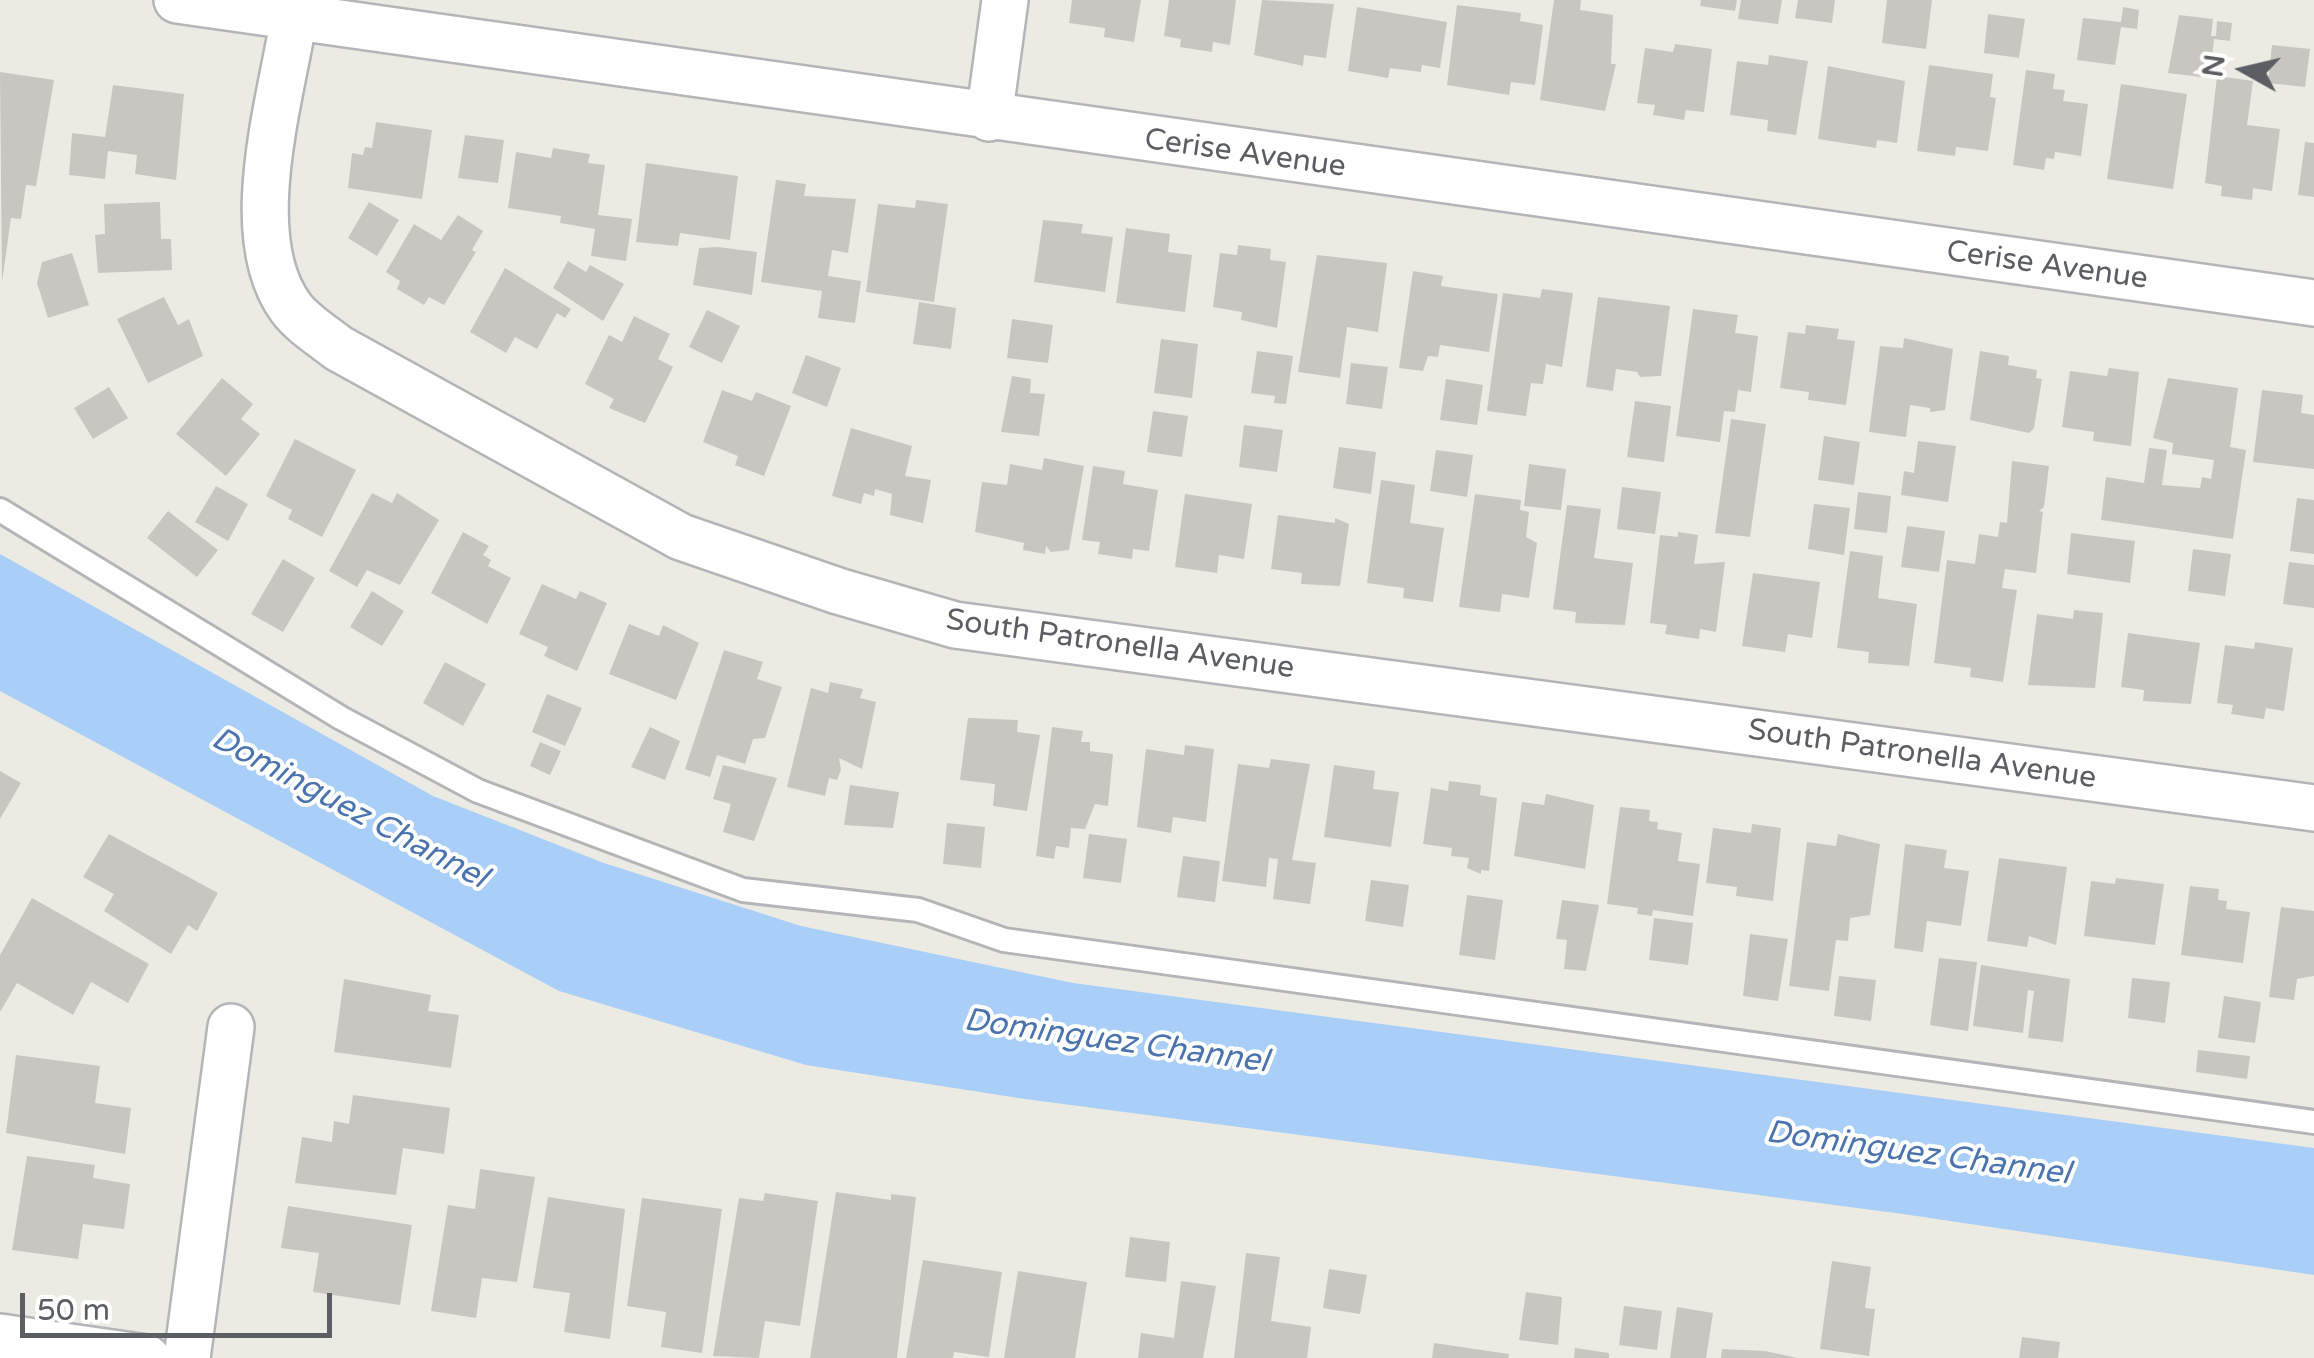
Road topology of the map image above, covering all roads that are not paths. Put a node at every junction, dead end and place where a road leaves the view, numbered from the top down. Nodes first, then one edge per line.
1 (177, 0) edge
2 (1005, 0) edge
3 (294, 16) junction
4 (989, 118) junction
5 (2314, 303) edge
6 (0, 510) edge
7 (2314, 808) edge
8 (231, 1027) dead end
9 (2314, 1122) edge
10 (0, 1337) edge
11 (147, 1358) edge
12 (186, 1358) edge

1 - 3 street, Cerise Avenue
2 - 4 street
3 - 4 street, Cerise Avenue
3 - 7 street, South Patronella Avenue
4 - 5 street, Cerise Avenue
6 - 9 lane
8 - 12 street
10 - 11 street

